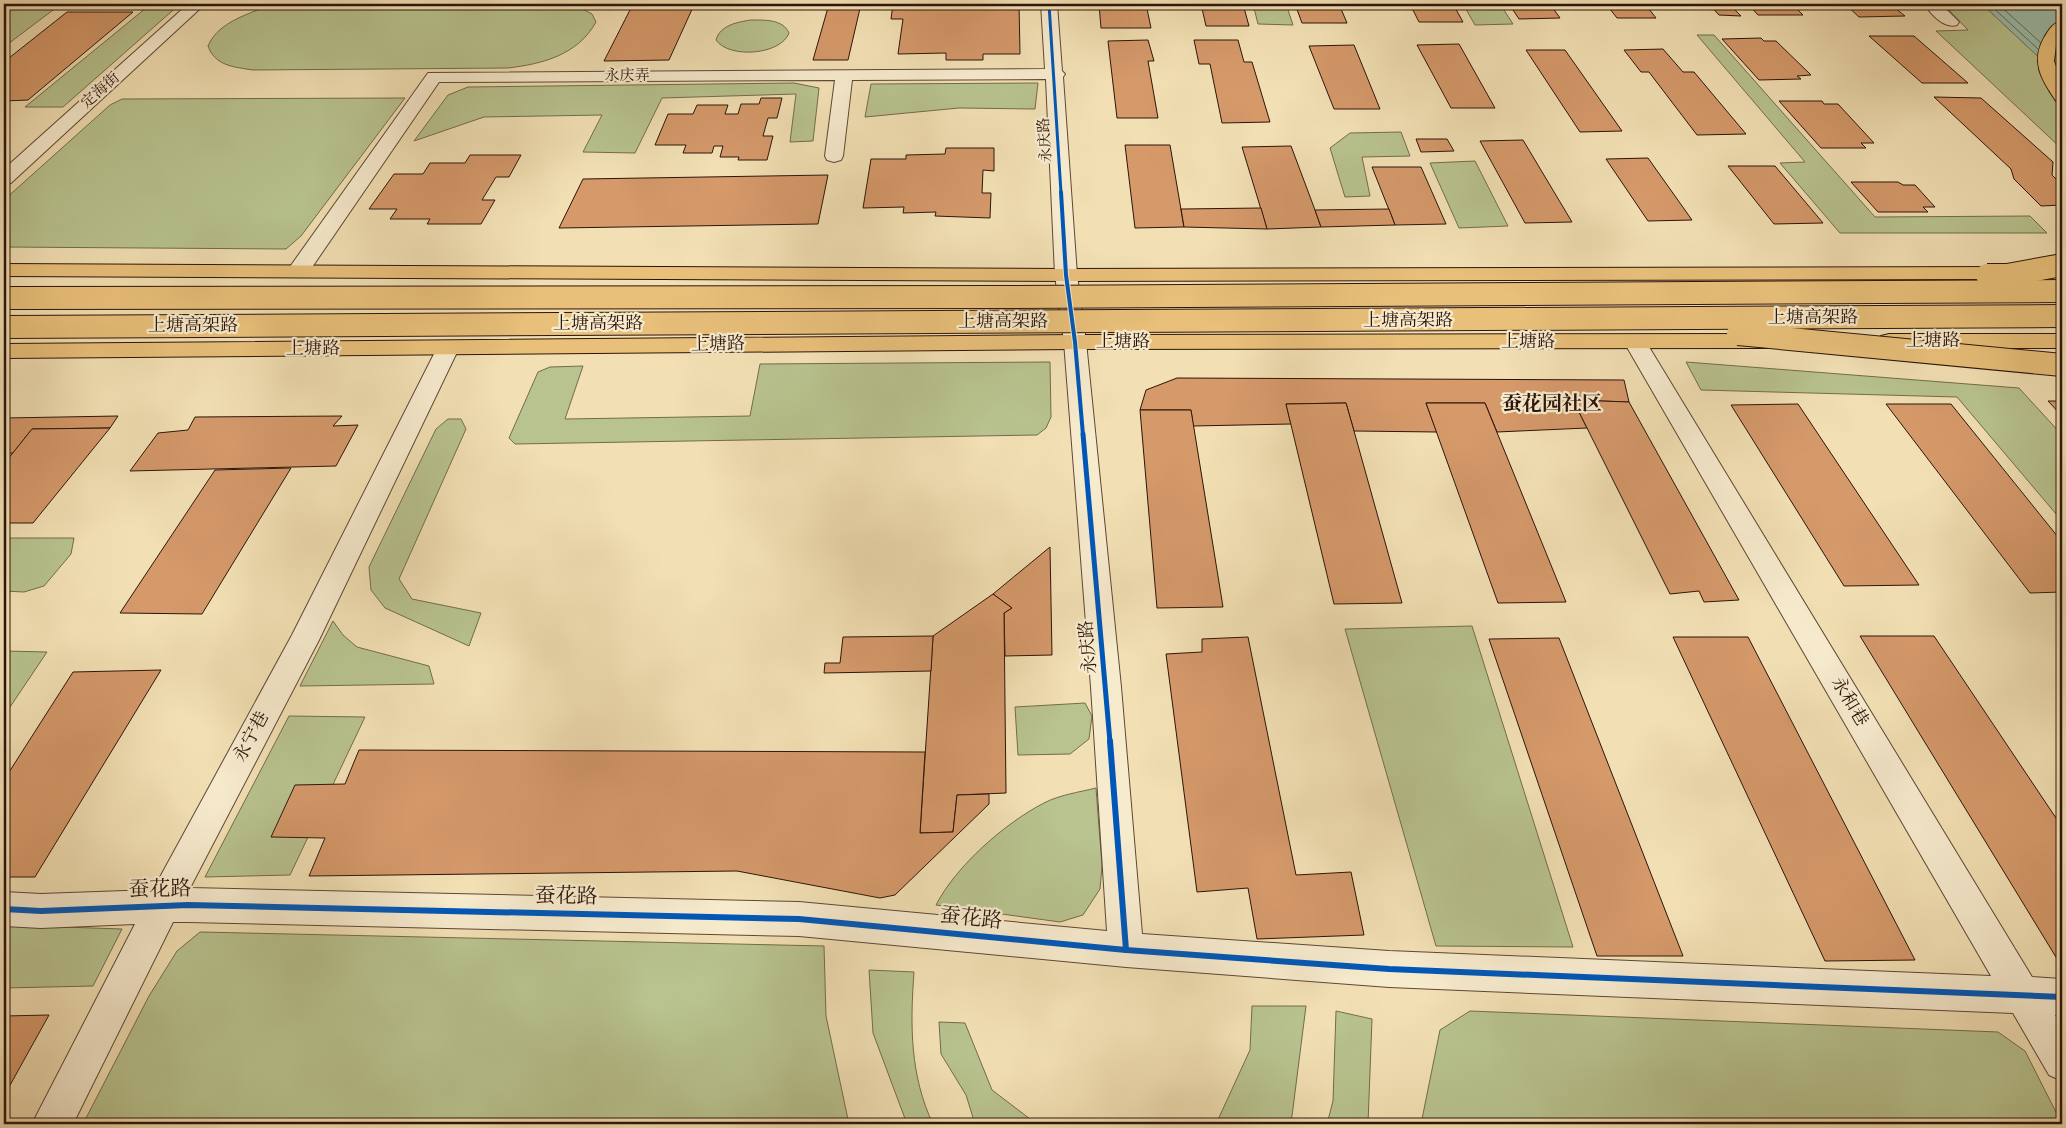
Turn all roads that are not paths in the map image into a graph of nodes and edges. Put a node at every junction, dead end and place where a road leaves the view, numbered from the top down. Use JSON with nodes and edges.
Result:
{"nodes":[{"id":1,"x":197,"y":4,"type":"edge"},
{"id":2,"x":1049,"y":4,"type":"edge"},
{"id":3,"x":1932,"y":4,"type":"edge"},
{"id":4,"x":1951,"y":22,"type":"dead end"},
{"id":5,"x":2062,"y":26,"type":"edge"},
{"id":6,"x":1055,"y":74,"type":"junction"},
{"id":7,"x":844,"y":75,"type":"junction"},
{"id":8,"x":2062,"y":97,"type":"edge"},
{"id":9,"x":834,"y":156,"type":"dead end"},
{"id":10,"x":4,"y":178,"type":"edge"},
{"id":11,"x":2062,"y":265,"type":"edge"},
{"id":12,"x":4,"y":270,"type":"edge"},
{"id":13,"x":298,"y":271,"type":"junction"},
{"id":14,"x":2062,"y":273,"type":"edge"},
{"id":15,"x":1066,"y":275,"type":"junction"},
{"id":16,"x":2062,"y":291,"type":"edge"},
{"id":17,"x":1454,"y":294,"type":"junction"},
{"id":18,"x":4,"y":298,"type":"edge"},
{"id":19,"x":2062,"y":316,"type":"edge"},
{"id":20,"x":1592,"y":320,"type":"junction"},
{"id":21,"x":4,"y":327,"type":"edge"},
{"id":22,"x":2062,"y":341,"type":"edge"},
{"id":23,"x":1075,"y":342,"type":"junction"},
{"id":24,"x":1635,"y":342,"type":"junction"},
{"id":25,"x":448,"y":348,"type":"junction"},
{"id":26,"x":4,"y":351,"type":"edge"},
{"id":27,"x":2062,"y":365,"type":"edge"},
{"id":28,"x":163,"y":906,"type":"junction"},
{"id":29,"x":4,"y":910,"type":"edge"},
{"id":30,"x":1126,"y":950,"type":"junction"},
{"id":31,"x":2023,"y":996,"type":"junction"},
{"id":32,"x":2062,"y":997,"type":"edge"},
{"id":33,"x":2062,"y":1062,"type":"edge"},
{"id":34,"x":52,"y":1124,"type":"edge"}],
"edges":[{"from":1,"to":10,"type":"street","name":"定海街"},
{"from":2,"to":6,"type":"street","name":"永庆路"},
{"from":3,"to":4,"type":"street"},
{"from":5,"to":8,"type":"main road"},
{"from":6,"to":7,"type":"street","name":"永庆弄"},
{"from":6,"to":15,"type":"street","name":"永庆路"},
{"from":7,"to":9,"type":"street"},
{"from":7,"to":13,"type":"street","name":"永庆弄"},
{"from":11,"to":17,"type":"main road","bridge":true},
{"from":12,"to":13,"type":"main road"},
{"from":13,"to":15,"type":"main road"},
{"from":14,"to":15,"type":"main road"},
{"from":15,"to":23,"type":"street","name":"永庆路"},
{"from":16,"to":17,"type":"main road","name":"上塘高架路","bridge":true},
{"from":17,"to":18,"type":"main road","name":"上塘高架路","bridge":true},
{"from":19,"to":20,"type":"main road","name":"上塘高架路","bridge":true},
{"from":20,"to":21,"type":"main road","name":"上塘高架路","bridge":true},
{"from":20,"to":27,"type":"main road","bridge":true},
{"from":22,"to":24,"type":"main road","name":"上塘路"},
{"from":23,"to":24,"type":"main road","name":"上塘路"},
{"from":23,"to":25,"type":"main road","name":"上塘路"},
{"from":23,"to":30,"type":"street","name":"永庆路"},
{"from":24,"to":31,"type":"street","name":"永和巷"},
{"from":25,"to":26,"type":"main road","name":"上塘路"},
{"from":25,"to":28,"type":"street","name":"永宁巷"},
{"from":28,"to":29,"type":"street","name":"蚕花路"},
{"from":28,"to":30,"type":"street","name":"蚕花路"},
{"from":28,"to":34,"type":"street","name":"永宁巷"},
{"from":30,"to":31,"type":"street","name":"蚕花路"},
{"from":31,"to":32,"type":"street","name":"蚕花路"},
{"from":31,"to":33,"type":"street","name":"永和巷"}]}
